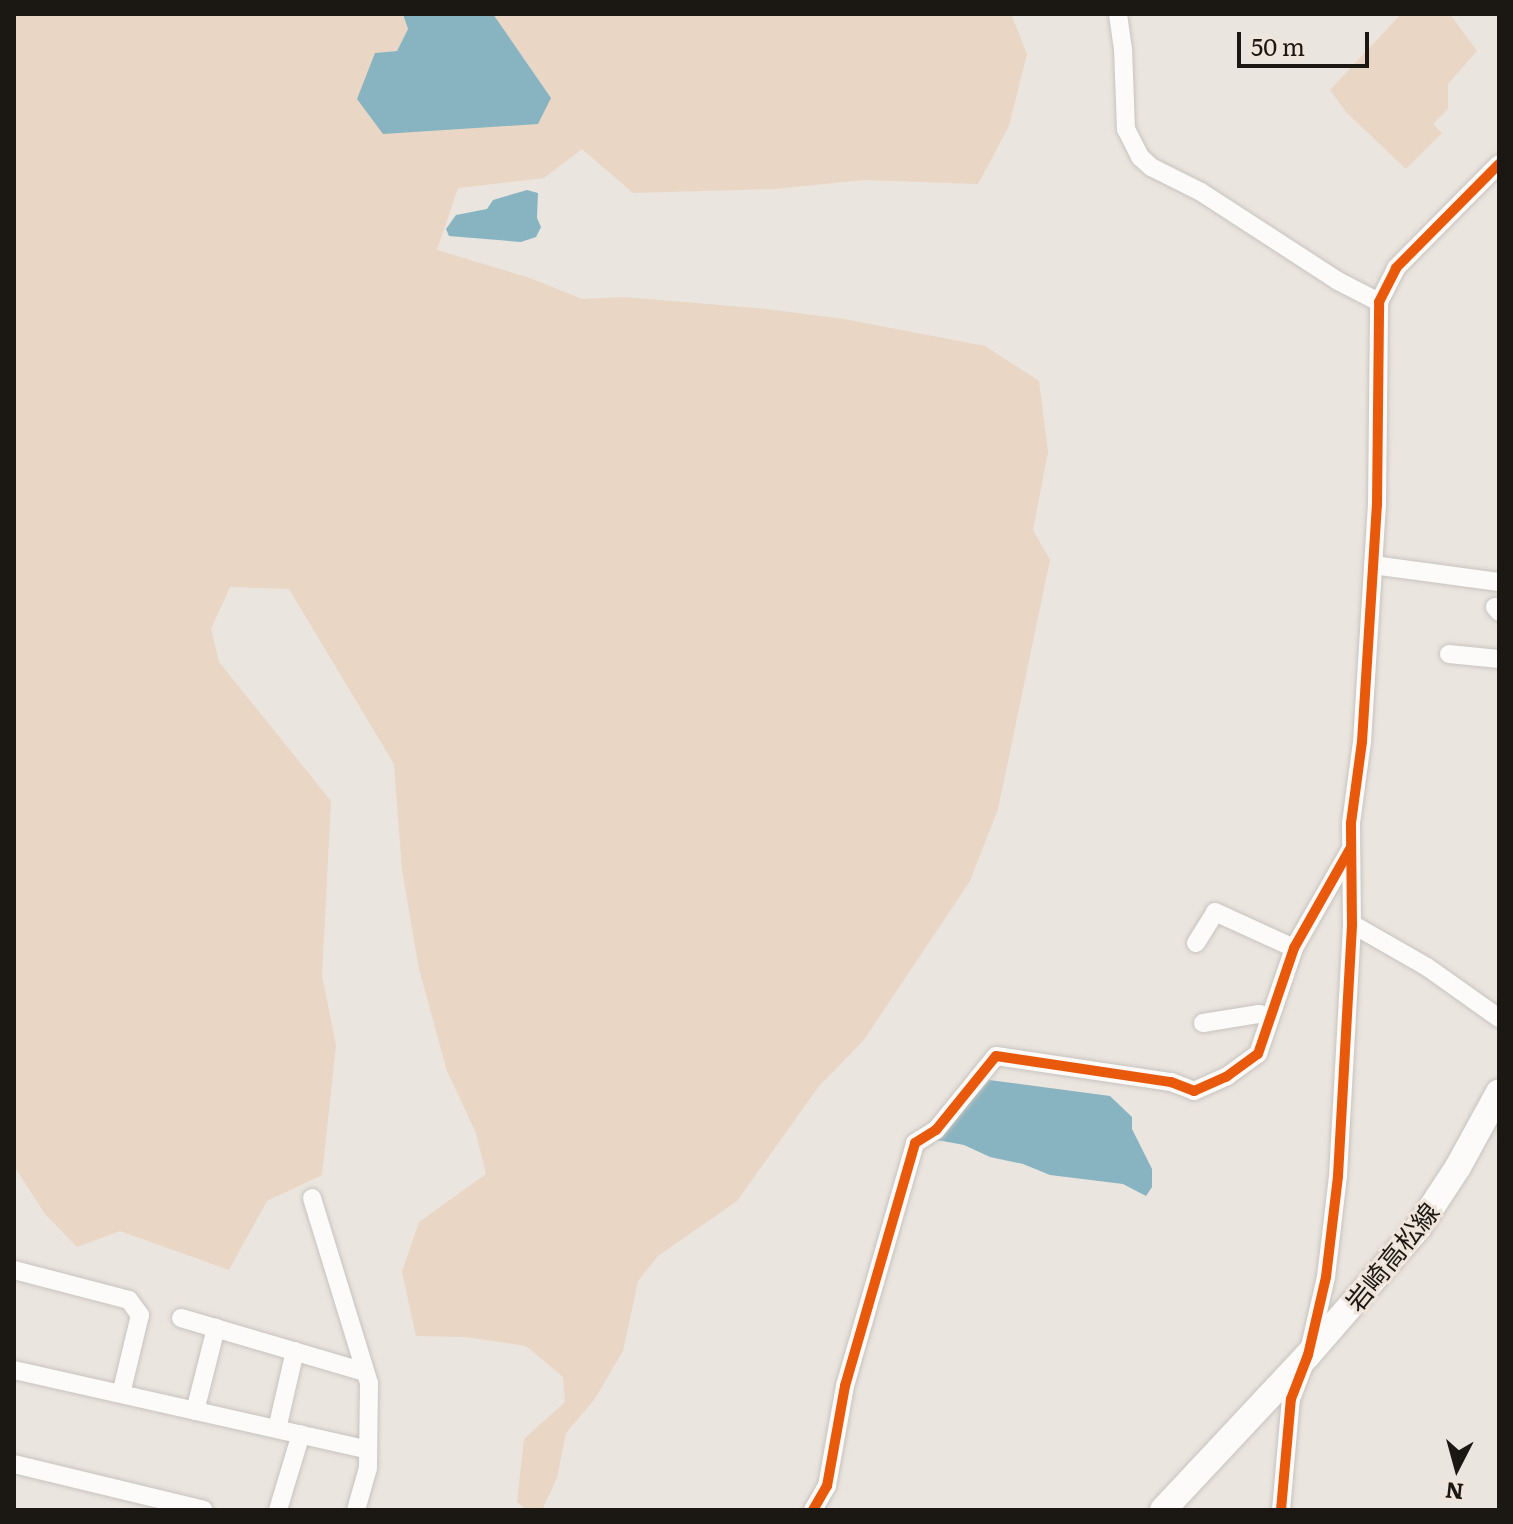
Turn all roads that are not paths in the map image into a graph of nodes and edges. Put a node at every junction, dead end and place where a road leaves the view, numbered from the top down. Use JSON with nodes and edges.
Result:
{"nodes":[{"id":1,"x":1118,"y":14,"type":"edge"},
{"id":2,"x":1499,"y":164,"type":"edge"},
{"id":3,"x":1379,"y":302,"type":"junction"},
{"id":4,"x":1373,"y":565,"type":"junction"},
{"id":5,"x":1499,"y":582,"type":"edge"},
{"id":6,"x":1449,"y":654,"type":"dead end"},
{"id":7,"x":1499,"y":659,"type":"edge"},
{"id":8,"x":1350,"y":849,"type":"junction"},
{"id":9,"x":1352,"y":924,"type":"junction"},
{"id":10,"x":1196,"y":943,"type":"dead end"},
{"id":11,"x":1294,"y":948,"type":"junction"},
{"id":12,"x":1270,"y":1017,"type":"junction"},
{"id":13,"x":1499,"y":1018,"type":"edge"},
{"id":14,"x":1203,"y":1023,"type":"dead end"},
{"id":15,"x":1499,"y":1092,"type":"edge"},
{"id":16,"x":312,"y":1198,"type":"dead end"},
{"id":17,"x":14,"y":1270,"type":"edge"},
{"id":18,"x":181,"y":1318,"type":"dead end"},
{"id":19,"x":216,"y":1328,"type":"junction"},
{"id":20,"x":295,"y":1351,"type":"junction"},
{"id":21,"x":1308,"y":1355,"type":"junction"},
{"id":22,"x":14,"y":1370,"type":"edge"},
{"id":23,"x":365,"y":1372,"type":"junction"},
{"id":24,"x":121,"y":1394,"type":"junction"},
{"id":25,"x":195,"y":1411,"type":"junction"},
{"id":26,"x":277,"y":1429,"type":"junction"},
{"id":27,"x":301,"y":1434,"type":"junction"},
{"id":28,"x":368,"y":1450,"type":"junction"},
{"id":29,"x":14,"y":1464,"type":"edge"},
{"id":30,"x":820,"y":1506,"type":"edge"},
{"id":31,"x":204,"y":1510,"type":"edge"},
{"id":32,"x":278,"y":1510,"type":"edge"},
{"id":33,"x":356,"y":1510,"type":"edge"},
{"id":34,"x":1163,"y":1510,"type":"edge"},
{"id":35,"x":1281,"y":1510,"type":"edge"}],
"edges":[{"from":1,"to":3,"type":"street"},
{"from":2,"to":3,"type":"street"},
{"from":3,"to":4,"type":"street"},
{"from":4,"to":5,"type":"street"},
{"from":4,"to":8,"type":"street"},
{"from":6,"to":7,"type":"street"},
{"from":8,"to":9,"type":"street"},
{"from":8,"to":11,"type":"street"},
{"from":9,"to":13,"type":"street"},
{"from":9,"to":21,"type":"street"},
{"from":10,"to":11,"type":"street"},
{"from":11,"to":12,"type":"street"},
{"from":12,"to":14,"type":"street"},
{"from":12,"to":30,"type":"street"},
{"from":15,"to":21,"type":"main road","name":"岩崎高松線"},
{"from":16,"to":23,"type":"street"},
{"from":17,"to":24,"type":"street"},
{"from":18,"to":19,"type":"street"},
{"from":19,"to":20,"type":"street"},
{"from":19,"to":25,"type":"street"},
{"from":20,"to":23,"type":"street"},
{"from":20,"to":26,"type":"street"},
{"from":21,"to":34,"type":"main road","name":"岩崎高松線"},
{"from":21,"to":35,"type":"street"},
{"from":22,"to":24,"type":"street"},
{"from":23,"to":28,"type":"street"},
{"from":24,"to":25,"type":"street"},
{"from":25,"to":26,"type":"street"},
{"from":26,"to":27,"type":"street"},
{"from":27,"to":28,"type":"street"},
{"from":27,"to":32,"type":"street"},
{"from":28,"to":33,"type":"street"},
{"from":29,"to":31,"type":"street"}]}
